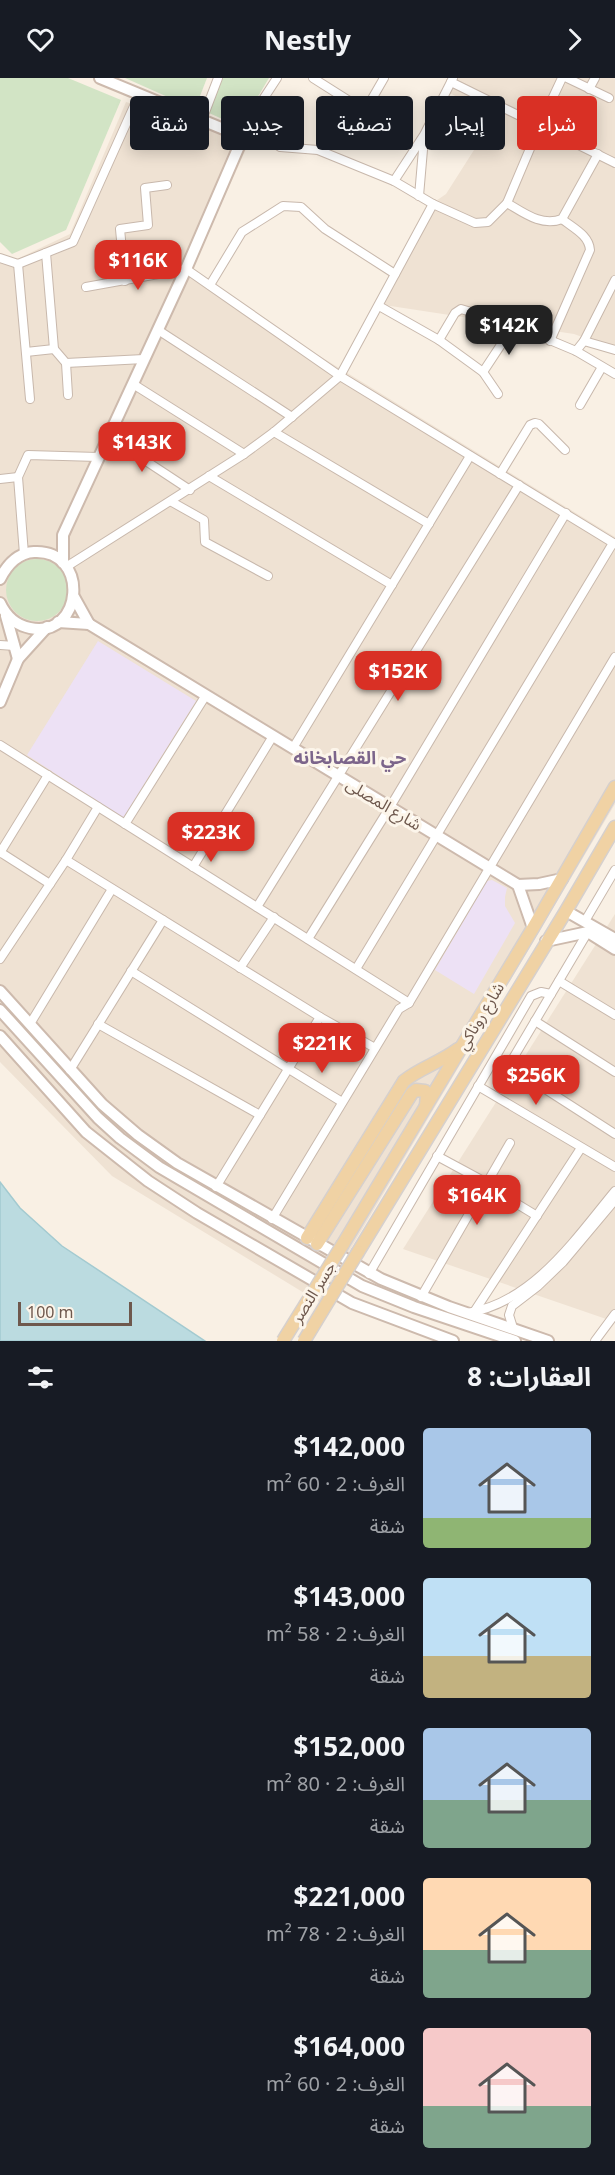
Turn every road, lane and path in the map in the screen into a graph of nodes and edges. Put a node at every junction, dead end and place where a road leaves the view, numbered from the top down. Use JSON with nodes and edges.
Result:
{"nodes":[{"id":1,"x":100,"y":78,"type":"edge"},
{"id":2,"x":218,"y":78,"type":"edge"},
{"id":3,"x":277,"y":78,"type":"edge"},
{"id":4,"x":314,"y":78,"type":"edge"},
{"id":5,"x":384,"y":78,"type":"edge"},
{"id":6,"x":562,"y":78,"type":"edge"},
{"id":7,"x":567,"y":78,"type":"edge"},
{"id":8,"x":595,"y":78,"type":"edge"},
{"id":9,"x":452,"y":80,"type":"edge"},
{"id":10,"x":590,"y":88,"type":"junction"},
{"id":11,"x":139,"y":95,"type":"joint"},
{"id":12,"x":265,"y":96,"type":"edge"},
{"id":13,"x":554,"y":96,"type":"edge"},
{"id":14,"x":609,"y":98,"type":"dead end"},
{"id":15,"x":209,"y":102,"type":"edge"},
{"id":16,"x":517,"y":113,"type":"edge"},
{"id":17,"x":424,"y":135,"type":"junction"},
{"id":18,"x":304,"y":149,"type":"edge"},
{"id":19,"x":238,"y":150,"type":"edge"},
{"id":20,"x":529,"y":150,"type":"edge"},
{"id":21,"x":590,"y":150,"type":"edge"},
{"id":22,"x":598,"y":154,"type":"junction"},
{"id":23,"x":615,"y":163,"type":"edge"},
{"id":24,"x":394,"y":181,"type":"junction"},
{"id":25,"x":167,"y":185,"type":"dead end"},
{"id":26,"x":419,"y":196,"type":"junction"},
{"id":27,"x":507,"y":203,"type":"junction"},
{"id":28,"x":433,"y":204,"type":"junction"},
{"id":29,"x":562,"y":219,"type":"junction"},
{"id":30,"x":46,"y":253,"type":"junction"},
{"id":31,"x":0,"y":258,"type":"edge"},
{"id":32,"x":18,"y":264,"type":"junction"},
{"id":33,"x":186,"y":269,"type":"junction"},
{"id":34,"x":395,"y":274,"type":"junction"},
{"id":35,"x":615,"y":279,"type":"edge"},
{"id":36,"x":125,"y":281,"type":"junction"},
{"id":37,"x":210,"y":285,"type":"junction"},
{"id":38,"x":86,"y":287,"type":"dead end"},
{"id":39,"x":379,"y":306,"type":"junction"},
{"id":40,"x":514,"y":325,"type":"junction"},
{"id":41,"x":158,"y":330,"type":"junction"},
{"id":42,"x":439,"y":340,"type":"junction"},
{"id":43,"x":584,"y":340,"type":"junction"},
{"id":44,"x":550,"y":341,"type":"junction"},
{"id":45,"x":54,"y":349,"type":"junction"},
{"id":46,"x":615,"y":350,"type":"edge"},
{"id":47,"x":576,"y":351,"type":"junction"},
{"id":48,"x":26,"y":352,"type":"junction"},
{"id":49,"x":144,"y":359,"type":"junction"},
{"id":50,"x":66,"y":363,"type":"junction"},
{"id":51,"x":603,"y":367,"type":"junction"},
{"id":52,"x":483,"y":372,"type":"junction"},
{"id":53,"x":615,"y":374,"type":"edge"},
{"id":54,"x":340,"y":376,"type":"junction"},
{"id":55,"x":133,"y":384,"type":"junction"},
{"id":56,"x":498,"y":394,"type":"dead end"},
{"id":57,"x":68,"y":395,"type":"dead end"},
{"id":58,"x":30,"y":399,"type":"dead end"},
{"id":59,"x":580,"y":405,"type":"dead end"},
{"id":60,"x":292,"y":417,"type":"junction"},
{"id":61,"x":274,"y":432,"type":"junction"},
{"id":62,"x":108,"y":436,"type":"junction"},
{"id":63,"x":565,"y":450,"type":"dead end"},
{"id":64,"x":244,"y":454,"type":"junction"},
{"id":65,"x":470,"y":456,"type":"junction"},
{"id":66,"x":99,"y":457,"type":"junction"},
{"id":67,"x":501,"y":474,"type":"junction"},
{"id":68,"x":209,"y":476,"type":"junction"},
{"id":69,"x":18,"y":477,"type":"junction"},
{"id":70,"x":0,"y":479,"type":"edge"},
{"id":71,"x":519,"y":485,"type":"junction"},
{"id":72,"x":190,"y":490,"type":"junction"},
{"id":73,"x":172,"y":502,"type":"junction"},
{"id":74,"x":566,"y":513,"type":"junction"},
{"id":75,"x":429,"y":524,"type":"junction"},
{"id":76,"x":63,"y":535,"type":"junction"},
{"id":77,"x":614,"y":543,"type":"edge"},
{"id":78,"x":43,"y":553,"type":"junction"},
{"id":79,"x":19,"y":557,"type":"junction"},
{"id":80,"x":0,"y":561,"type":"edge"},
{"id":81,"x":65,"y":565,"type":"junction"},
{"id":82,"x":268,"y":576,"type":"dead end"},
{"id":83,"x":0,"y":579,"type":"edge"},
{"id":84,"x":392,"y":585,"type":"junction"},
{"id":85,"x":74,"y":597,"type":"junction"},
{"id":86,"x":2,"y":608,"type":"edge"},
{"id":87,"x":58,"y":622,"type":"junction"},
{"id":88,"x":89,"y":624,"type":"junction"},
{"id":89,"x":46,"y":627,"type":"junction"},
{"id":90,"x":0,"y":645,"type":"edge"},
{"id":91,"x":15,"y":646,"type":"junction"},
{"id":92,"x":615,"y":657,"type":"edge"},
{"id":93,"x":18,"y":659,"type":"junction"},
{"id":94,"x":206,"y":695,"type":"junction"},
{"id":95,"x":0,"y":702,"type":"edge"},
{"id":96,"x":273,"y":736,"type":"junction"},
{"id":97,"x":0,"y":745,"type":"edge"},
{"id":98,"x":293,"y":748,"type":"junction"},
{"id":99,"x":48,"y":775,"type":"junction"},
{"id":100,"x":337,"y":775,"type":"junction"},
{"id":101,"x":615,"y":788,"type":"edge"},
{"id":102,"x":98,"y":807,"type":"junction"},
{"id":103,"x":390,"y":807,"type":"junction"},
{"id":104,"x":125,"y":824,"type":"junction"},
{"id":105,"x":615,"y":827,"type":"edge"},
{"id":106,"x":436,"y":836,"type":"junction"},
{"id":107,"x":0,"y":852,"type":"edge"},
{"id":108,"x":66,"y":860,"type":"junction"},
{"id":109,"x":193,"y":867,"type":"junction"},
{"id":110,"x":488,"y":867,"type":"junction"},
{"id":111,"x":615,"y":870,"type":"edge"},
{"id":112,"x":562,"y":879,"type":"junction"},
{"id":113,"x":50,"y":884,"type":"junction"},
{"id":114,"x":518,"y":885,"type":"junction"},
{"id":115,"x":112,"y":888,"type":"junction"},
{"id":116,"x":257,"y":907,"type":"junction"},
{"id":117,"x":566,"y":911,"type":"junction"},
{"id":118,"x":274,"y":917,"type":"junction"},
{"id":119,"x":163,"y":920,"type":"junction"},
{"id":120,"x":588,"y":926,"type":"junction"},
{"id":121,"x":533,"y":928,"type":"junction"},
{"id":122,"x":308,"y":939,"type":"junction"},
{"id":123,"x":615,"y":939,"type":"edge"},
{"id":124,"x":546,"y":941,"type":"junction"},
{"id":125,"x":615,"y":949,"type":"edge"},
{"id":126,"x":0,"y":959,"type":"edge"},
{"id":127,"x":240,"y":968,"type":"junction"},
{"id":128,"x":356,"y":969,"type":"junction"},
{"id":129,"x":131,"y":971,"type":"junction"},
{"id":130,"x":559,"y":981,"type":"junction"},
{"id":131,"x":0,"y":991,"type":"edge"},
{"id":132,"x":551,"y":994,"type":"junction"},
{"id":133,"x":409,"y":1003,"type":"junction"},
{"id":134,"x":0,"y":1010,"type":"edge"},
{"id":135,"x":615,"y":1015,"type":"edge"},
{"id":136,"x":320,"y":1017,"type":"junction"},
{"id":137,"x":535,"y":1021,"type":"junction"},
{"id":138,"x":30,"y":1024,"type":"junction"},
{"id":139,"x":98,"y":1024,"type":"junction"},
{"id":140,"x":0,"y":1036,"type":"edge"},
{"id":141,"x":461,"y":1047,"type":"junction"},
{"id":142,"x":375,"y":1048,"type":"junction"},
{"id":143,"x":288,"y":1069,"type":"junction"},
{"id":144,"x":70,"y":1070,"type":"junction"},
{"id":145,"x":615,"y":1072,"type":"edge"},
{"id":146,"x":478,"y":1086,"type":"junction"},
{"id":147,"x":342,"y":1102,"type":"junction"},
{"id":148,"x":426,"y":1106,"type":"junction"},
{"id":149,"x":260,"y":1115,"type":"junction"},
{"id":150,"x":98,"y":1118,"type":"junction"},
{"id":151,"x":87,"y":1132,"type":"junction"},
{"id":152,"x":615,"y":1134,"type":"edge"},
{"id":153,"x":510,"y":1143,"type":"dead end"},
{"id":154,"x":580,"y":1148,"type":"junction"},
{"id":155,"x":437,"y":1156,"type":"junction"},
{"id":156,"x":615,"y":1167,"type":"edge"},
{"id":157,"x":487,"y":1184,"type":"junction"},
{"id":158,"x":216,"y":1187,"type":"junction"},
{"id":159,"x":615,"y":1191,"type":"edge"},
{"id":160,"x":615,"y":1200,"type":"edge"},
{"id":161,"x":224,"y":1206,"type":"junction"},
{"id":162,"x":256,"y":1209,"type":"junction"},
{"id":163,"x":537,"y":1216,"type":"junction"},
{"id":164,"x":272,"y":1219,"type":"junction"},
{"id":165,"x":312,"y":1241,"type":"junction"},
{"id":166,"x":343,"y":1244,"type":"joint"},
{"id":167,"x":358,"y":1252,"type":"joint"},
{"id":168,"x":369,"y":1274,"type":"junction"},
{"id":169,"x":421,"y":1297,"type":"junction"},
{"id":170,"x":518,"y":1297,"type":"junction"},
{"id":171,"x":448,"y":1307,"type":"junction"},
{"id":172,"x":470,"y":1312,"type":"junction"},
{"id":173,"x":615,"y":1314,"type":"edge"},
{"id":174,"x":445,"y":1318,"type":"junction"},
{"id":175,"x":513,"y":1328,"type":"junction"},
{"id":176,"x":283,"y":1341,"type":"edge"},
{"id":177,"x":304,"y":1341,"type":"edge"},
{"id":178,"x":453,"y":1341,"type":"edge"},
{"id":179,"x":515,"y":1341,"type":"edge"},
{"id":180,"x":548,"y":1341,"type":"edge"},
{"id":181,"x":595,"y":1341,"type":"edge"}],
"edges":[{"from":1,"to":11,"type":"street"},
{"from":2,"to":15,"type":"street"},
{"from":3,"to":12,"type":"street"},
{"from":4,"to":5,"type":"street"},
{"from":6,"to":13,"type":"street"},
{"from":7,"to":10,"type":"street"},
{"from":8,"to":10,"type":"street"},
{"from":9,"to":16,"type":"street"},
{"from":9,"to":17,"type":"street"},
{"from":10,"to":14,"type":"street"},
{"from":11,"to":30,"type":"street"},
{"from":17,"to":24,"type":"street"},
{"from":17,"to":26,"type":"street"},
{"from":18,"to":24,"type":"street"},
{"from":19,"to":33,"type":"street"},
{"from":20,"to":27,"type":"street"},
{"from":21,"to":22,"type":"street"},
{"from":22,"to":23,"type":"street"},
{"from":22,"to":29,"type":"street"},
{"from":24,"to":26,"type":"street"},
{"from":25,"to":36,"type":"street"},
{"from":26,"to":28,"type":"street"},
{"from":27,"to":28,"type":"street"},
{"from":27,"to":29,"type":"street"},
{"from":28,"to":34,"type":"street"},
{"from":29,"to":44,"type":"street"},
{"from":30,"to":32,"type":"street"},
{"from":30,"to":45,"type":"street"},
{"from":31,"to":32,"type":"street"},
{"from":32,"to":48,"type":"street"},
{"from":33,"to":36,"type":"street"},
{"from":33,"to":37,"type":"street"},
{"from":33,"to":41,"type":"street"},
{"from":34,"to":37,"type":"street"},
{"from":34,"to":39,"type":"street"},
{"from":35,"to":43,"type":"street"},
{"from":36,"to":38,"type":"street"},
{"from":37,"to":54,"type":"street"},
{"from":39,"to":42,"type":"street"},
{"from":39,"to":54,"type":"street"},
{"from":40,"to":42,"type":"street"},
{"from":40,"to":44,"type":"street"},
{"from":40,"to":52,"type":"street"},
{"from":41,"to":49,"type":"street"},
{"from":41,"to":60,"type":"street"},
{"from":42,"to":52,"type":"street"},
{"from":43,"to":46,"type":"street"},
{"from":43,"to":47,"type":"street"},
{"from":44,"to":47,"type":"street"},
{"from":45,"to":48,"type":"street"},
{"from":45,"to":50,"type":"street"},
{"from":47,"to":51,"type":"street"},
{"from":48,"to":58,"type":"street"},
{"from":49,"to":50,"type":"street"},
{"from":49,"to":55,"type":"street"},
{"from":50,"to":57,"type":"street"},
{"from":51,"to":53,"type":"street"},
{"from":51,"to":59,"type":"street"},
{"from":52,"to":56,"type":"street"},
{"from":54,"to":60,"type":"street"},
{"from":54,"to":65,"type":"street"},
{"from":55,"to":62,"type":"street"},
{"from":55,"to":64,"type":"street"},
{"from":60,"to":61,"type":"street"},
{"from":61,"to":64,"type":"street"},
{"from":61,"to":75,"type":"street"},
{"from":62,"to":66,"type":"street"},
{"from":62,"to":72,"type":"street"},
{"from":63,"to":67,"type":"street"},
{"from":64,"to":68,"type":"street"},
{"from":65,"to":67,"type":"street"},
{"from":65,"to":75,"type":"street"},
{"from":66,"to":69,"type":"street"},
{"from":66,"to":76,"type":"street"},
{"from":67,"to":71,"type":"street"},
{"from":68,"to":72,"type":"street"},
{"from":68,"to":84,"type":"street"},
{"from":69,"to":70,"type":"street"},
{"from":69,"to":79,"type":"street"},
{"from":71,"to":74,"type":"street"},
{"from":71,"to":100,"type":"street"},
{"from":72,"to":73,"type":"street"},
{"from":73,"to":81,"type":"street"},
{"from":73,"to":82,"type":"street"},
{"from":74,"to":77,"type":"street"},
{"from":74,"to":103,"type":"street"},
{"from":75,"to":84,"type":"street"},
{"from":76,"to":78,"type":"street"},
{"from":76,"to":81,"type":"street","name":"شارع المصلى"},
{"from":77,"to":106,"type":"street"},
{"from":78,"to":79,"type":"street"},
{"from":78,"to":81,"type":"street"},
{"from":79,"to":80,"type":"street"},
{"from":79,"to":83,"type":"street"},
{"from":81,"to":85,"type":"street","name":"شارع المصلى"},
{"from":84,"to":98,"type":"street"},
{"from":85,"to":87,"type":"street"},
{"from":85,"to":88,"type":"street","name":"شارع المصلى"},
{"from":86,"to":89,"type":"street"},
{"from":86,"to":91,"type":"street"},
{"from":87,"to":88,"type":"street","name":"شارع المصلى"},
{"from":87,"to":89,"type":"street"},
{"from":88,"to":94,"type":"street","name":"شارع المصلى"},
{"from":89,"to":93,"type":"street"},
{"from":90,"to":91,"type":"street"},
{"from":91,"to":93,"type":"street"},
{"from":92,"to":110,"type":"street"},
{"from":93,"to":95,"type":"street"},
{"from":94,"to":96,"type":"street","name":"شارع المصلى"},
{"from":94,"to":104,"type":"street"},
{"from":96,"to":98,"type":"street","name":"شارع المصلى"},
{"from":96,"to":109,"type":"street"},
{"from":97,"to":99,"type":"street"},
{"from":98,"to":100,"type":"street","name":"شارع المصلى"},
{"from":99,"to":102,"type":"street"},
{"from":99,"to":107,"type":"street"},
{"from":100,"to":103,"type":"street","name":"شارع المصلى"},
{"from":100,"to":116,"type":"street"},
{"from":101,"to":112,"type":"main road","name":"شارع روناكي"},
{"from":102,"to":104,"type":"street"},
{"from":102,"to":108,"type":"street"},
{"from":103,"to":106,"type":"street","name":"شارع المصلى"},
{"from":103,"to":122,"type":"street"},
{"from":104,"to":109,"type":"street"},
{"from":105,"to":117,"type":"main road","name":"شارع روناكي"},
{"from":106,"to":110,"type":"street","name":"شارع المصلى"},
{"from":106,"to":128,"type":"street"},
{"from":107,"to":113,"type":"street"},
{"from":108,"to":113,"type":"street"},
{"from":108,"to":115,"type":"street"},
{"from":109,"to":116,"type":"street"},
{"from":110,"to":114,"type":"street","name":"شارع المصلى"},
{"from":110,"to":133,"type":"street"},
{"from":111,"to":120,"type":"street"},
{"from":112,"to":114,"type":"street"},
{"from":112,"to":121,"type":"main road","name":"شارع روناكي"},
{"from":113,"to":126,"type":"street"},
{"from":114,"to":121,"type":"street"},
{"from":115,"to":119,"type":"street"},
{"from":115,"to":138,"type":"street"},
{"from":116,"to":118,"type":"street"},
{"from":117,"to":120,"type":"street"},
{"from":117,"to":124,"type":"main road","name":"شارع روناكي"},
{"from":118,"to":122,"type":"street"},
{"from":118,"to":127,"type":"street"},
{"from":119,"to":127,"type":"street"},
{"from":119,"to":129,"type":"street"},
{"from":120,"to":123,"type":"street"},
{"from":120,"to":124,"type":"street"},
{"from":120,"to":125,"type":"street"},
{"from":120,"to":130,"type":"street"},
{"from":121,"to":141,"type":"main road","name":"شارع روناكي"},
{"from":122,"to":128,"type":"street"},
{"from":124,"to":167,"type":"main road","name":"شارع روناكي"},
{"from":127,"to":136,"type":"street"},
{"from":128,"to":133,"type":"street"},
{"from":129,"to":139,"type":"street"},
{"from":129,"to":143,"type":"street"},
{"from":130,"to":132,"type":"street"},
{"from":130,"to":135,"type":"street"},
{"from":131,"to":138,"type":"street"},
{"from":132,"to":137,"type":"street"},
{"from":132,"to":146,"type":"street"},
{"from":133,"to":142,"type":"street"},
{"from":134,"to":150,"type":"street"},
{"from":136,"to":142,"type":"street"},
{"from":136,"to":143,"type":"street"},
{"from":137,"to":145,"type":"street"},
{"from":137,"to":152,"type":"street"},
{"from":138,"to":144,"type":"street"},
{"from":139,"to":144,"type":"street"},
{"from":139,"to":149,"type":"street"},
{"from":140,"to":151,"type":"street"},
{"from":141,"to":148,"type":"main road","name":"شارع روناكي"},
{"from":141,"to":165,"type":"main road"},
{"from":142,"to":147,"type":"street"},
{"from":143,"to":147,"type":"street"},
{"from":143,"to":149,"type":"street"},
{"from":144,"to":158,"type":"street"},
{"from":146,"to":154,"type":"street"},
{"from":146,"to":155,"type":"street"},
{"from":147,"to":164,"type":"street"},
{"from":148,"to":165,"type":"main road"},
{"from":148,"to":166,"type":"main road","name":"شارع روناكي"},
{"from":149,"to":158,"type":"street"},
{"from":150,"to":151,"type":"street"},
{"from":150,"to":161,"type":"street"},
{"from":151,"to":178,"type":"street"},
{"from":153,"to":157,"type":"street"},
{"from":154,"to":156,"type":"street"},
{"from":154,"to":163,"type":"street"},
{"from":155,"to":157,"type":"street"},
{"from":155,"to":168,"type":"street"},
{"from":157,"to":163,"type":"street"},
{"from":157,"to":169,"type":"street"},
{"from":158,"to":162,"type":"street"},
{"from":159,"to":170,"type":"street"},
{"from":160,"to":170,"type":"street"},
{"from":161,"to":162,"type":"street"},
{"from":161,"to":174,"type":"street"},
{"from":162,"to":164,"type":"street"},
{"from":163,"to":172,"type":"street"},
{"from":164,"to":165,"type":"street"},
{"from":165,"to":168,"type":"street"},
{"from":166,"to":176,"type":"main road","name":"جسر النصر","bridge":true},
{"from":167,"to":177,"type":"main road","name":"جسر النصر","bridge":true},
{"from":168,"to":169,"type":"street"},
{"from":169,"to":171,"type":"street"},
{"from":170,"to":172,"type":"street"},
{"from":170,"to":175,"type":"street"},
{"from":171,"to":172,"type":"street"},
{"from":171,"to":174,"type":"street"},
{"from":172,"to":175,"type":"street"},
{"from":173,"to":181,"type":"street"},
{"from":174,"to":179,"type":"street"},
{"from":175,"to":180,"type":"street"}]}
